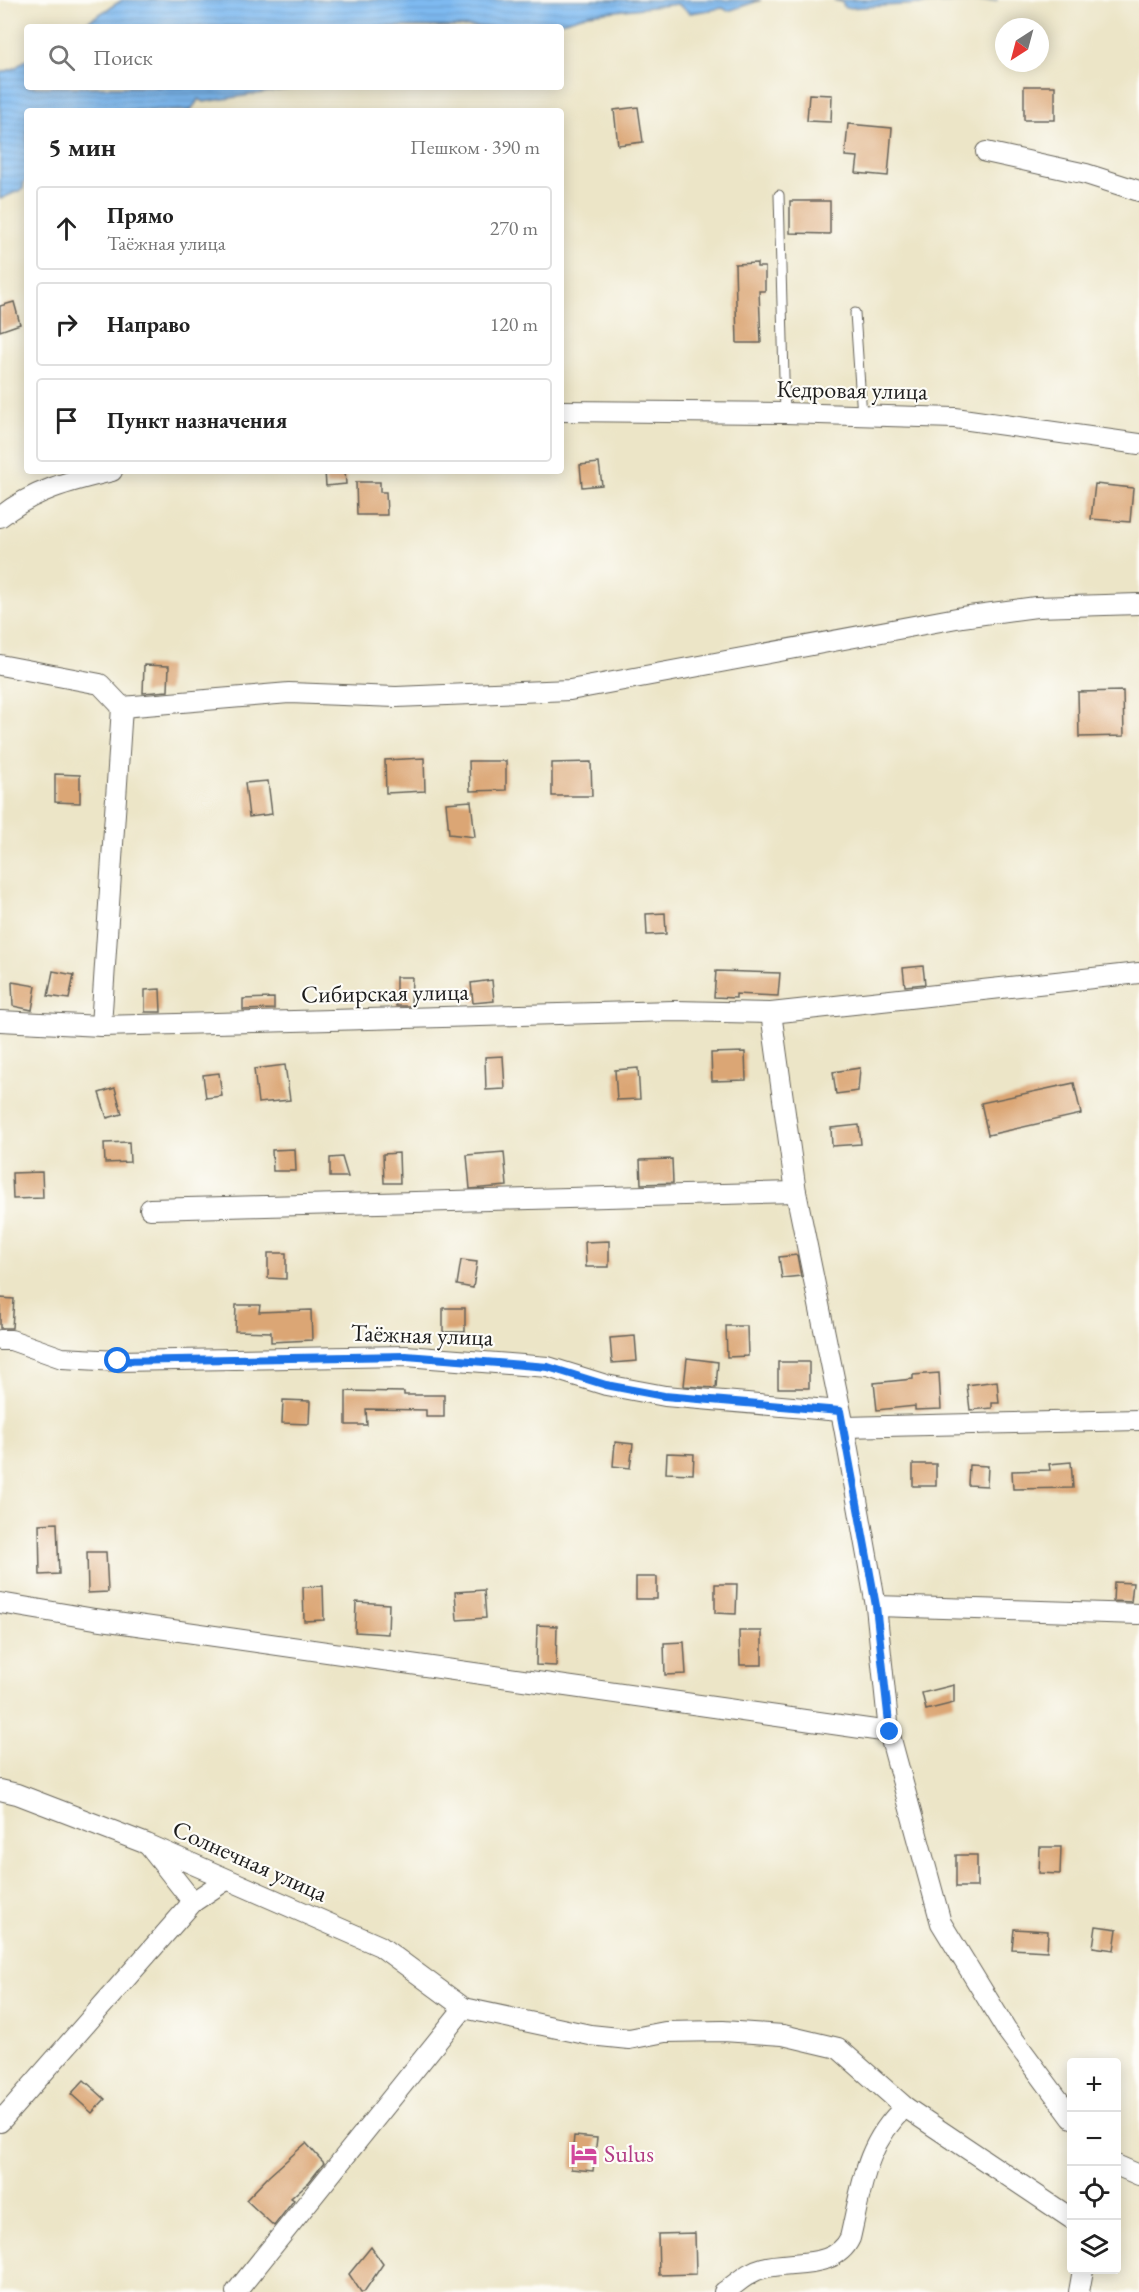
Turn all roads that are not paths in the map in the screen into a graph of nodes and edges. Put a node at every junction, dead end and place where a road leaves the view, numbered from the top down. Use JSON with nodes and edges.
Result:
{"nodes":[{"id":1,"x":986,"y":152,"type":"dead end"},
{"id":2,"x":1139,"y":191,"type":"edge"},
{"id":3,"x":779,"y":195,"type":"dead end"},
{"id":4,"x":855,"y":313,"type":"dead end"},
{"id":5,"x":564,"y":411,"type":"edge"},
{"id":6,"x":785,"y":413,"type":"junction"},
{"id":7,"x":862,"y":416,"type":"junction"},
{"id":8,"x":1139,"y":444,"type":"edge"},
{"id":9,"x":99,"y":474,"type":"edge"},
{"id":10,"x":0,"y":517,"type":"edge"},
{"id":11,"x":1139,"y":604,"type":"edge"},
{"id":12,"x":0,"y":665,"type":"edge"},
{"id":13,"x":122,"y":707,"type":"junction"},
{"id":14,"x":1139,"y":973,"type":"edge"},
{"id":15,"x":771,"y":1013,"type":"junction"},
{"id":16,"x":0,"y":1021,"type":"edge"},
{"id":17,"x":101,"y":1026,"type":"junction"},
{"id":18,"x":796,"y":1192,"type":"junction"},
{"id":19,"x":150,"y":1209,"type":"dead end"},
{"id":20,"x":0,"y":1340,"type":"edge"},
{"id":21,"x":842,"y":1419,"type":"junction"},
{"id":22,"x":1139,"y":1420,"type":"edge"},
{"id":23,"x":0,"y":1603,"type":"edge"},
{"id":24,"x":876,"y":1606,"type":"junction"},
{"id":25,"x":1139,"y":1614,"type":"edge"},
{"id":26,"x":890,"y":1732,"type":"junction"},
{"id":27,"x":0,"y":1790,"type":"edge"},
{"id":28,"x":147,"y":1844,"type":"junction"},
{"id":29,"x":226,"y":1880,"type":"junction"},
{"id":30,"x":193,"y":1902,"type":"junction"},
{"id":31,"x":464,"y":2008,"type":"junction"},
{"id":32,"x":905,"y":2107,"type":"junction"},
{"id":33,"x":1067,"y":2113,"type":"edge"},
{"id":34,"x":0,"y":2122,"type":"edge"},
{"id":35,"x":1118,"y":2166,"type":"edge"},
{"id":36,"x":1139,"y":2175,"type":"edge"},
{"id":37,"x":1067,"y":2216,"type":"edge"},
{"id":38,"x":1082,"y":2274,"type":"edge"},
{"id":39,"x":236,"y":2292,"type":"edge"},
{"id":40,"x":724,"y":2292,"type":"edge"},
{"id":41,"x":1079,"y":2292,"type":"edge"}],
"edges":[{"from":1,"to":2,"type":"street"},
{"from":3,"to":6,"type":"lane"},
{"from":4,"to":7,"type":"lane"},
{"from":5,"to":6,"type":"street","name":"Кедровая улица"},
{"from":6,"to":7,"type":"street","name":"Кедровая улица"},
{"from":7,"to":8,"type":"street","name":"Кедровая улица"},
{"from":9,"to":10,"type":"street"},
{"from":11,"to":13,"type":"street"},
{"from":12,"to":13,"type":"street"},
{"from":13,"to":17,"type":"street"},
{"from":14,"to":15,"type":"street","name":"Сибирская улица"},
{"from":15,"to":17,"type":"street","name":"Сибирская улица"},
{"from":15,"to":18,"type":"street"},
{"from":16,"to":17,"type":"street","name":"Сибирская улица"},
{"from":18,"to":19,"type":"street"},
{"from":18,"to":21,"type":"street"},
{"from":20,"to":21,"type":"street","name":"Таёжная улица"},
{"from":21,"to":22,"type":"street","name":"Таёжная улица"},
{"from":21,"to":24,"type":"street"},
{"from":23,"to":26,"type":"street"},
{"from":24,"to":25,"type":"street"},
{"from":24,"to":26,"type":"street"},
{"from":26,"to":33,"type":"street"},
{"from":27,"to":28,"type":"street","name":"Солнечная улица"},
{"from":28,"to":29,"type":"street","name":"Солнечная улица"},
{"from":28,"to":30,"type":"street"},
{"from":29,"to":30,"type":"street"},
{"from":29,"to":31,"type":"street","name":"Солнечная улица"},
{"from":30,"to":34,"type":"street"},
{"from":31,"to":32,"type":"street"},
{"from":31,"to":39,"type":"street"},
{"from":32,"to":37,"type":"street"},
{"from":32,"to":40,"type":"street"},
{"from":35,"to":36,"type":"street"},
{"from":38,"to":41,"type":"street"}]}
